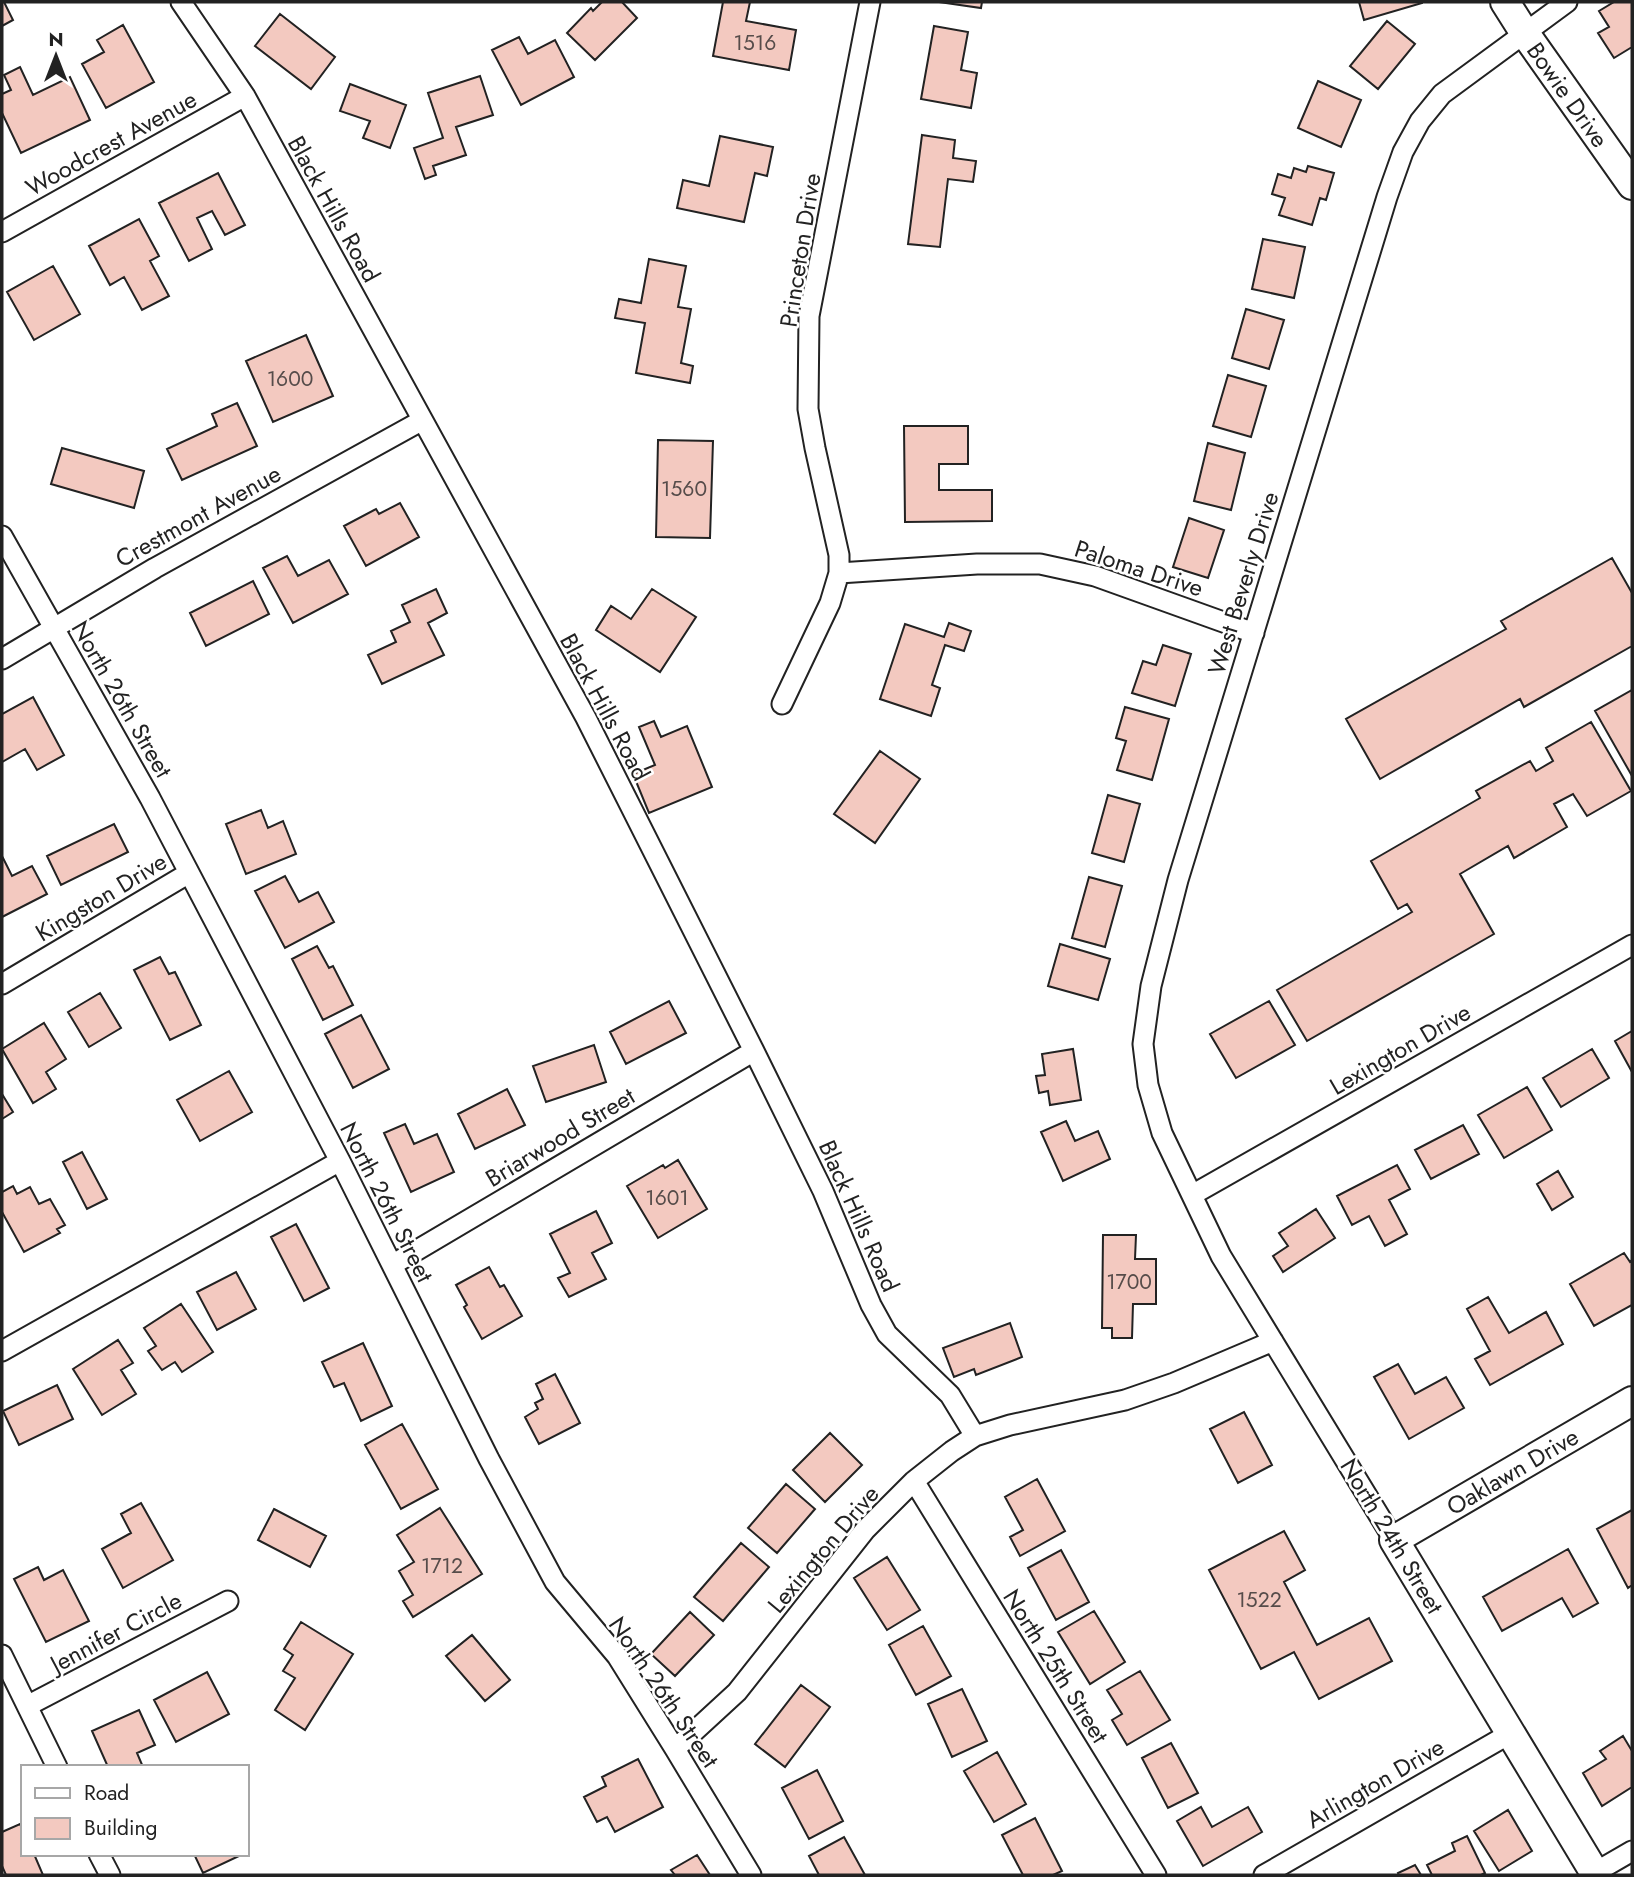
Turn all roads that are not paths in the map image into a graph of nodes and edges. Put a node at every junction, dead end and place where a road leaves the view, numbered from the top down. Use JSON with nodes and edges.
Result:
{"nodes":[{"id":1,"x":181,"y":2,"type":"edge"},
{"id":2,"x":870,"y":2,"type":"edge"},
{"id":3,"x":1505,"y":2,"type":"edge"},
{"id":4,"x":1567,"y":2,"type":"edge"},
{"id":5,"x":1524,"y":32,"type":"junction"},
{"id":6,"x":245,"y":96,"type":"junction"},
{"id":7,"x":1632,"y":185,"type":"edge"},
{"id":8,"x":2,"y":232,"type":"edge"},
{"id":9,"x":421,"y":421,"type":"junction"},
{"id":10,"x":2,"y":536,"type":"edge"},
{"id":11,"x":839,"y":573,"type":"junction"},
{"id":12,"x":54,"y":628,"type":"junction"},
{"id":13,"x":1254,"y":633,"type":"junction"},
{"id":14,"x":2,"y":659,"type":"edge"},
{"id":15,"x":782,"y":704,"type":"dead end"},
{"id":16,"x":189,"y":873,"type":"junction"},
{"id":17,"x":1632,"y":945,"type":"edge"},
{"id":18,"x":2,"y":985,"type":"edge"},
{"id":19,"x":754,"y":1051,"type":"junction"},
{"id":20,"x":340,"y":1161,"type":"junction"},
{"id":21,"x":1192,"y":1195,"type":"junction"},
{"id":22,"x":391,"y":1265,"type":"junction"},
{"id":23,"x":1273,"y":1341,"type":"junction"},
{"id":24,"x":2,"y":1351,"type":"edge"},
{"id":25,"x":1632,"y":1401,"type":"edge"},
{"id":26,"x":975,"y":1436,"type":"junction"},
{"id":27,"x":914,"y":1481,"type":"junction"},
{"id":28,"x":1394,"y":1540,"type":"junction"},
{"id":29,"x":228,"y":1601,"type":"dead end"},
{"id":30,"x":2,"y":1655,"type":"edge"},
{"id":31,"x":27,"y":1706,"type":"junction"},
{"id":32,"x":1511,"y":1733,"type":"junction"},
{"id":33,"x":676,"y":1749,"type":"junction"},
{"id":34,"x":56,"y":1765,"type":"edge"},
{"id":35,"x":1632,"y":1851,"type":"edge"},
{"id":36,"x":100,"y":1856,"type":"edge"},
{"id":37,"x":1595,"y":1874,"type":"edge"},
{"id":38,"x":110,"y":1875,"type":"edge"},
{"id":39,"x":751,"y":1875,"type":"edge"},
{"id":40,"x":1156,"y":1875,"type":"edge"},
{"id":41,"x":1264,"y":1875,"type":"edge"}],
"edges":[{"from":1,"to":6,"type":"street","name":"Black Hills Road"},
{"from":2,"to":11,"type":"street","name":"Princeton Drive"},
{"from":3,"to":5,"type":"street","name":"Bowie Drive"},
{"from":4,"to":5,"type":"street","name":"West Beverly Drive"},
{"from":5,"to":7,"type":"street","name":"Bowie Drive"},
{"from":5,"to":13,"type":"street","name":"West Beverly Drive"},
{"from":6,"to":8,"type":"street","name":"Woodcrest Avenue"},
{"from":6,"to":9,"type":"street","name":"Black Hills Road"},
{"from":9,"to":12,"type":"street","name":"Crestmont Avenue"},
{"from":9,"to":19,"type":"street","name":"Black Hills Road"},
{"from":10,"to":12,"type":"street","name":"North 26th Street"},
{"from":11,"to":13,"type":"street","name":"Paloma Drive"},
{"from":11,"to":15,"type":"street","name":"Princeton Drive"},
{"from":12,"to":14,"type":"street","name":"Crestmont Avenue"},
{"from":12,"to":16,"type":"street","name":"North 26th Street"},
{"from":13,"to":21,"type":"street","name":"West Beverly Drive"},
{"from":16,"to":18,"type":"street","name":"Kingston Drive"},
{"from":16,"to":20,"type":"street","name":"North 26th Street"},
{"from":17,"to":21,"type":"street","name":"Lexington Drive"},
{"from":19,"to":22,"type":"street","name":"Briarwood Street"},
{"from":19,"to":26,"type":"street","name":"Black Hills Road"},
{"from":20,"to":22,"type":"street","name":"North 26th Street"},
{"from":20,"to":24,"type":"street"},
{"from":21,"to":23,"type":"street","name":"North 24th Street"},
{"from":22,"to":33,"type":"street","name":"North 26th Street"},
{"from":23,"to":26,"type":"street","name":"Lexington Drive"},
{"from":23,"to":28,"type":"street","name":"North 24th Street"},
{"from":25,"to":28,"type":"street","name":"Oaklawn Drive"},
{"from":26,"to":27,"type":"street","name":"Lexington Drive"},
{"from":27,"to":33,"type":"street","name":"Lexington Drive"},
{"from":27,"to":40,"type":"street","name":"North 25th Street"},
{"from":28,"to":32,"type":"street","name":"North 24th Street"},
{"from":29,"to":31,"type":"street","name":"Jennifer Circle"},
{"from":30,"to":31,"type":"street"},
{"from":31,"to":34,"type":"street"},
{"from":32,"to":37,"type":"street","name":"North 24th Street"},
{"from":32,"to":41,"type":"street","name":"Arlington Drive"},
{"from":33,"to":39,"type":"street","name":"North 26th Street"},
{"from":35,"to":37,"type":"street"},
{"from":36,"to":38,"type":"street"}]}
